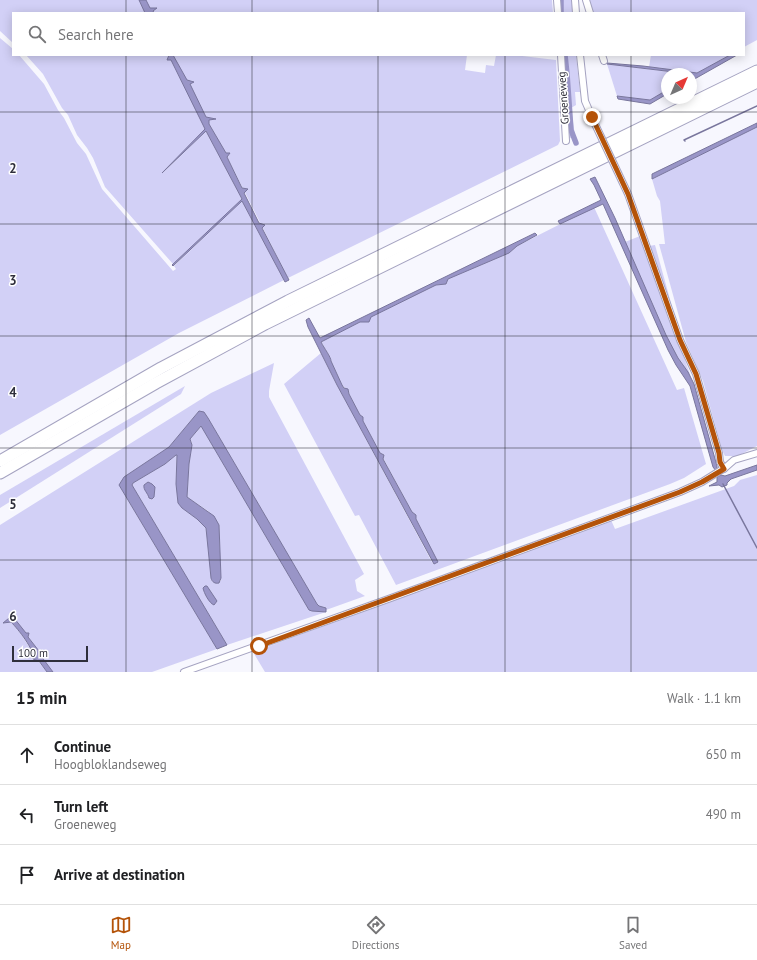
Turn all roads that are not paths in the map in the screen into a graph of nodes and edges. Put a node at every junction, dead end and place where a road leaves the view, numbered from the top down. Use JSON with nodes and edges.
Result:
{"nodes":[{"id":1,"x":557,"y":0,"type":"edge"},
{"id":2,"x":575,"y":0,"type":"edge"},
{"id":3,"x":586,"y":0,"type":"edge"},
{"id":4,"x":558,"y":12,"type":"edge"},
{"id":5,"x":576,"y":12,"type":"edge"},
{"id":6,"x":590,"y":12,"type":"edge"},
{"id":7,"x":561,"y":56,"type":"edge"},
{"id":8,"x":580,"y":56,"type":"edge"},
{"id":9,"x":757,"y":71,"type":"edge"},
{"id":10,"x":757,"y":82,"type":"edge"},
{"id":11,"x":566,"y":141,"type":"dead end"},
{"id":12,"x":757,"y":453,"type":"edge"},
{"id":13,"x":0,"y":460,"type":"edge"},
{"id":14,"x":722,"y":470,"type":"junction"},
{"id":15,"x":0,"y":473,"type":"edge"},
{"id":16,"x":184,"y":672,"type":"edge"}],
"edges":[{"from":1,"to":4,"type":"street"},
{"from":2,"to":5,"type":"street"},
{"from":3,"to":6,"type":"street"},
{"from":7,"to":11,"type":"street","name":"Groeneweg"},
{"from":8,"to":14,"type":"street","name":"Groeneweg","bridge":true},
{"from":9,"to":13,"type":"highway"},
{"from":10,"to":15,"type":"highway"},
{"from":12,"to":14,"type":"street"},
{"from":14,"to":16,"type":"street"}]}
